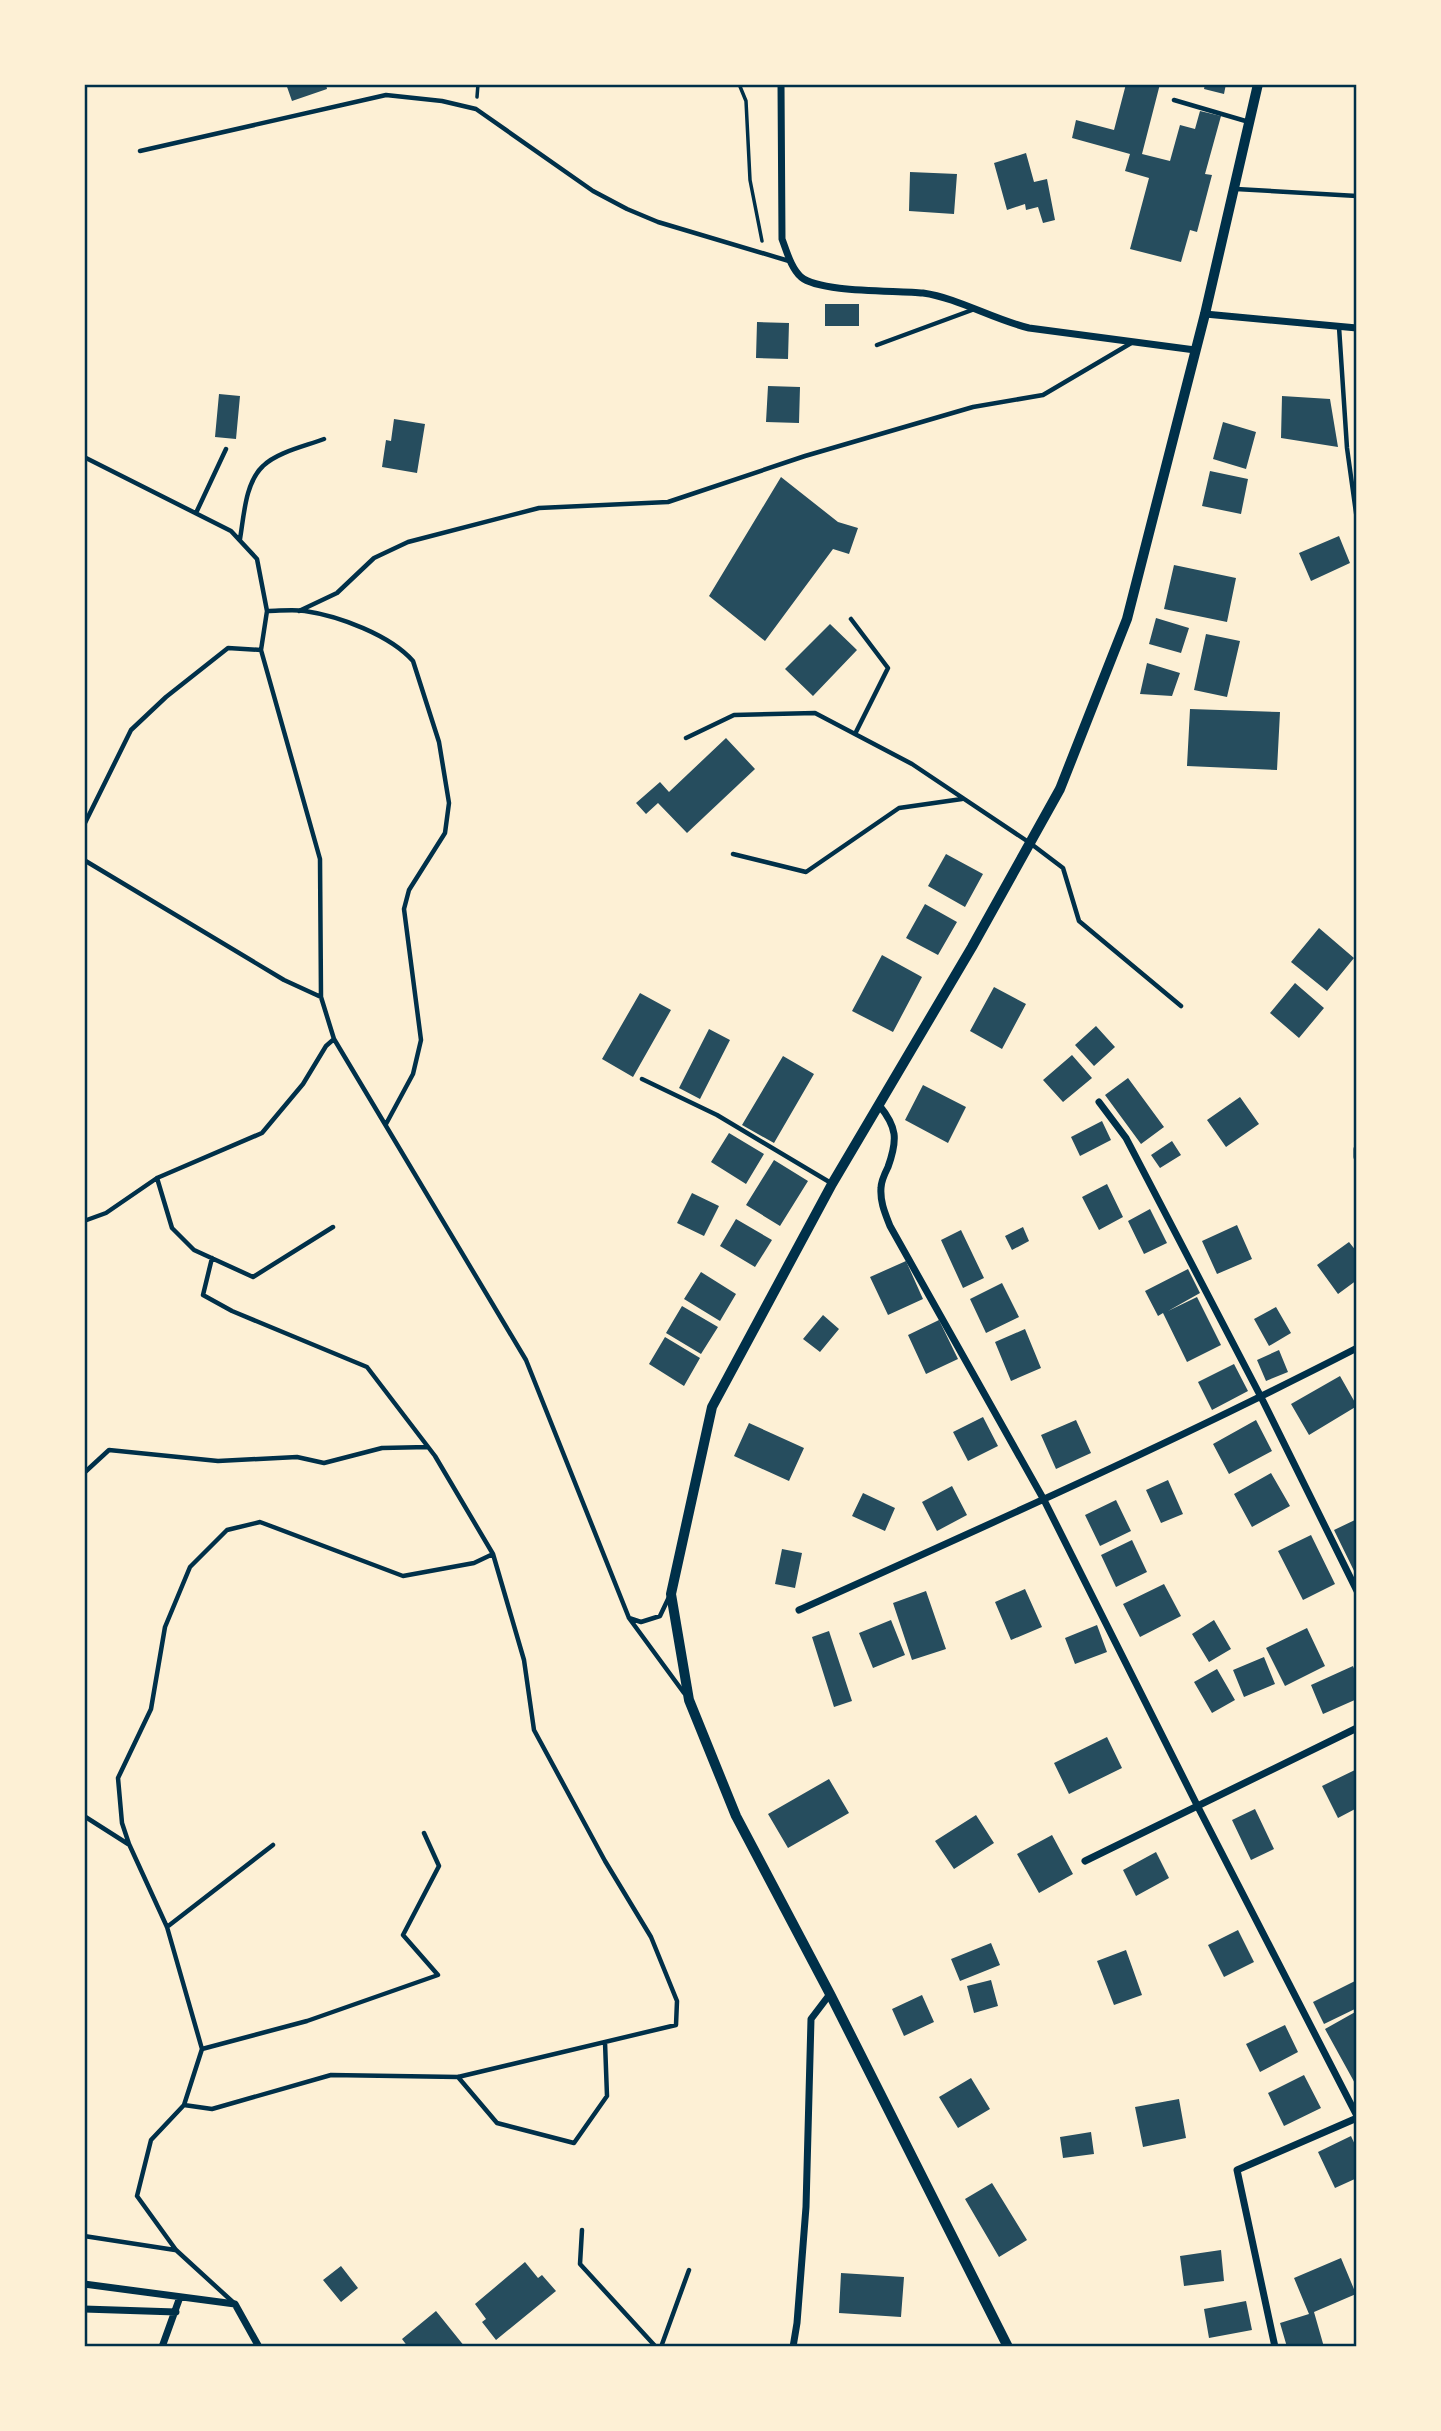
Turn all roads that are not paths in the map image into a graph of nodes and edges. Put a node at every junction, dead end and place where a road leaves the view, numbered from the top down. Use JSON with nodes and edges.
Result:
{"nodes":[{"id":1,"x":781,"y":84,"type":"edge"},
{"id":2,"x":1258,"y":84,"type":"edge"},
{"id":3,"x":1174,"y":100,"type":"dead end"},
{"id":4,"x":1250,"y":122,"type":"junction"},
{"id":5,"x":140,"y":151,"type":"dead end"},
{"id":6,"x":1235,"y":189,"type":"junction"},
{"id":7,"x":1357,"y":196,"type":"edge"},
{"id":8,"x":789,"y":261,"type":"junction"},
{"id":9,"x":972,"y":310,"type":"junction"},
{"id":10,"x":1205,"y":314,"type":"junction"},
{"id":11,"x":1339,"y":326,"type":"junction"},
{"id":12,"x":1357,"y":328,"type":"edge"},
{"id":13,"x":1134,"y":342,"type":"junction"},
{"id":14,"x":877,"y":345,"type":"dead end"},
{"id":15,"x":1195,"y":350,"type":"junction"},
{"id":16,"x":324,"y":439,"type":"dead end"},
{"id":17,"x":226,"y":449,"type":"dead end"},
{"id":18,"x":84,"y":457,"type":"edge"},
{"id":19,"x":196,"y":513,"type":"junction"},
{"id":20,"x":1357,"y":520,"type":"edge"},
{"id":21,"x":240,"y":540,"type":"junction"},
{"id":22,"x":267,"y":611,"type":"junction"},
{"id":23,"x":299,"y":611,"type":"junction"},
{"id":24,"x":851,"y":619,"type":"dead end"},
{"id":25,"x":261,"y":650,"type":"junction"},
{"id":26,"x":855,"y":734,"type":"junction"},
{"id":27,"x":686,"y":738,"type":"dead end"},
{"id":28,"x":963,"y":799,"type":"junction"},
{"id":29,"x":84,"y":825,"type":"edge"},
{"id":30,"x":1030,"y":843,"type":"junction"},
{"id":31,"x":733,"y":853,"type":"dead end"},
{"id":32,"x":84,"y":860,"type":"edge"},
{"id":33,"x":321,"y":997,"type":"junction"},
{"id":34,"x":1181,"y":1006,"type":"dead end"},
{"id":35,"x":334,"y":1039,"type":"junction"},
{"id":36,"x":642,"y":1080,"type":"dead end"},
{"id":37,"x":1099,"y":1102,"type":"dead end"},
{"id":38,"x":879,"y":1105,"type":"junction"},
{"id":39,"x":386,"y":1125,"type":"junction"},
{"id":40,"x":1357,"y":1149,"type":"edge"},
{"id":41,"x":1357,"y":1157,"type":"edge"},
{"id":42,"x":157,"y":1178,"type":"junction"},
{"id":43,"x":832,"y":1184,"type":"junction"},
{"id":44,"x":84,"y":1221,"type":"edge"},
{"id":45,"x":334,"y":1227,"type":"dead end"},
{"id":46,"x":212,"y":1258,"type":"junction"},
{"id":47,"x":1357,"y":1348,"type":"edge"},
{"id":48,"x":1261,"y":1397,"type":"junction"},
{"id":49,"x":428,"y":1447,"type":"junction"},
{"id":50,"x":84,"y":1473,"type":"edge"},
{"id":51,"x":1044,"y":1500,"type":"junction"},
{"id":52,"x":493,"y":1554,"type":"junction"},
{"id":53,"x":1357,"y":1591,"type":"edge"},
{"id":54,"x":671,"y":1594,"type":"junction"},
{"id":55,"x":799,"y":1610,"type":"dead end"},
{"id":56,"x":629,"y":1618,"type":"junction"},
{"id":57,"x":689,"y":1700,"type":"junction"},
{"id":58,"x":1357,"y":1728,"type":"edge"},
{"id":59,"x":1198,"y":1807,"type":"junction"},
{"id":60,"x":84,"y":1816,"type":"edge"},
{"id":61,"x":424,"y":1833,"type":"dead end"},
{"id":62,"x":129,"y":1844,"type":"junction"},
{"id":63,"x":273,"y":1845,"type":"dead end"},
{"id":64,"x":1085,"y":1861,"type":"dead end"},
{"id":65,"x":167,"y":1927,"type":"junction"},
{"id":66,"x":831,"y":1994,"type":"junction"},
{"id":67,"x":605,"y":2042,"type":"junction"},
{"id":68,"x":202,"y":2049,"type":"junction"},
{"id":69,"x":458,"y":2077,"type":"junction"},
{"id":70,"x":184,"y":2105,"type":"junction"},
{"id":71,"x":1357,"y":2117,"type":"edge"},
{"id":72,"x":582,"y":2230,"type":"dead end"},
{"id":73,"x":84,"y":2236,"type":"edge"},
{"id":74,"x":176,"y":2250,"type":"junction"},
{"id":75,"x":689,"y":2270,"type":"dead end"},
{"id":76,"x":84,"y":2284,"type":"edge"},
{"id":77,"x":180,"y":2297,"type":"junction"},
{"id":78,"x":235,"y":2304,"type":"junction"},
{"id":79,"x":84,"y":2309,"type":"edge"},
{"id":80,"x":176,"y":2312,"type":"junction"},
{"id":81,"x":162,"y":2347,"type":"edge"},
{"id":82,"x":259,"y":2347,"type":"edge"},
{"id":83,"x":658,"y":2347,"type":"edge"},
{"id":84,"x":793,"y":2347,"type":"edge"},
{"id":85,"x":1008,"y":2347,"type":"edge"},
{"id":86,"x":1275,"y":2347,"type":"edge"}],
"edges":[{"from":1,"to":8,"type":"street"},
{"from":2,"to":4,"type":"street"},
{"from":3,"to":4,"type":"lane"},
{"from":4,"to":6,"type":"street"},
{"from":5,"to":8,"type":"lane"},
{"from":6,"to":7,"type":"lane"},
{"from":6,"to":10,"type":"street"},
{"from":8,"to":9,"type":"street"},
{"from":9,"to":13,"type":"street"},
{"from":9,"to":14,"type":"lane"},
{"from":10,"to":11,"type":"street"},
{"from":10,"to":15,"type":"street"},
{"from":11,"to":12,"type":"street"},
{"from":11,"to":20,"type":"lane"},
{"from":13,"to":15,"type":"street"},
{"from":13,"to":23,"type":"lane"},
{"from":15,"to":30,"type":"street"},
{"from":16,"to":21,"type":"lane"},
{"from":17,"to":19,"type":"lane"},
{"from":18,"to":19,"type":"lane"},
{"from":19,"to":21,"type":"lane"},
{"from":21,"to":22,"type":"lane"},
{"from":22,"to":23,"type":"lane"},
{"from":22,"to":25,"type":"lane"},
{"from":23,"to":39,"type":"lane"},
{"from":24,"to":26,"type":"lane"},
{"from":25,"to":29,"type":"lane"},
{"from":25,"to":33,"type":"lane"},
{"from":26,"to":27,"type":"lane"},
{"from":26,"to":28,"type":"lane"},
{"from":28,"to":30,"type":"lane"},
{"from":28,"to":31,"type":"lane"},
{"from":30,"to":34,"type":"lane"},
{"from":30,"to":38,"type":"street"},
{"from":32,"to":33,"type":"lane"},
{"from":33,"to":35,"type":"lane"},
{"from":35,"to":39,"type":"lane"},
{"from":35,"to":42,"type":"lane"},
{"from":36,"to":43,"type":"lane"},
{"from":37,"to":48,"type":"street"},
{"from":38,"to":43,"type":"street"},
{"from":38,"to":51,"type":"street"},
{"from":39,"to":56,"type":"lane"},
{"from":40,"to":41,"type":"street"},
{"from":42,"to":44,"type":"lane"},
{"from":42,"to":46,"type":"lane"},
{"from":43,"to":54,"type":"street"},
{"from":45,"to":46,"type":"lane"},
{"from":46,"to":49,"type":"lane"},
{"from":47,"to":48,"type":"street"},
{"from":48,"to":51,"type":"street"},
{"from":48,"to":53,"type":"street"},
{"from":49,"to":50,"type":"lane"},
{"from":49,"to":52,"type":"lane"},
{"from":51,"to":55,"type":"street"},
{"from":51,"to":59,"type":"street"},
{"from":52,"to":62,"type":"lane"},
{"from":52,"to":67,"type":"lane"},
{"from":54,"to":56,"type":"lane"},
{"from":54,"to":57,"type":"street"},
{"from":56,"to":57,"type":"lane"},
{"from":57,"to":66,"type":"street"},
{"from":58,"to":59,"type":"street"},
{"from":59,"to":64,"type":"street"},
{"from":59,"to":71,"type":"street"},
{"from":60,"to":62,"type":"lane"},
{"from":61,"to":68,"type":"lane"},
{"from":62,"to":65,"type":"lane"},
{"from":63,"to":65,"type":"lane"},
{"from":65,"to":68,"type":"lane"},
{"from":66,"to":84,"type":"street"},
{"from":66,"to":85,"type":"street"},
{"from":67,"to":69,"type":"lane"},
{"from":67,"to":69,"type":"lane"},
{"from":68,"to":70,"type":"lane"},
{"from":69,"to":70,"type":"lane"},
{"from":70,"to":74,"type":"lane"},
{"from":71,"to":86,"type":"street"},
{"from":72,"to":83,"type":"lane"},
{"from":73,"to":74,"type":"lane"},
{"from":74,"to":78,"type":"lane"},
{"from":75,"to":83,"type":"lane"},
{"from":76,"to":77,"type":"street"},
{"from":77,"to":78,"type":"street"},
{"from":77,"to":80,"type":"street"},
{"from":78,"to":82,"type":"street"},
{"from":79,"to":80,"type":"street"},
{"from":80,"to":81,"type":"street"}]}
